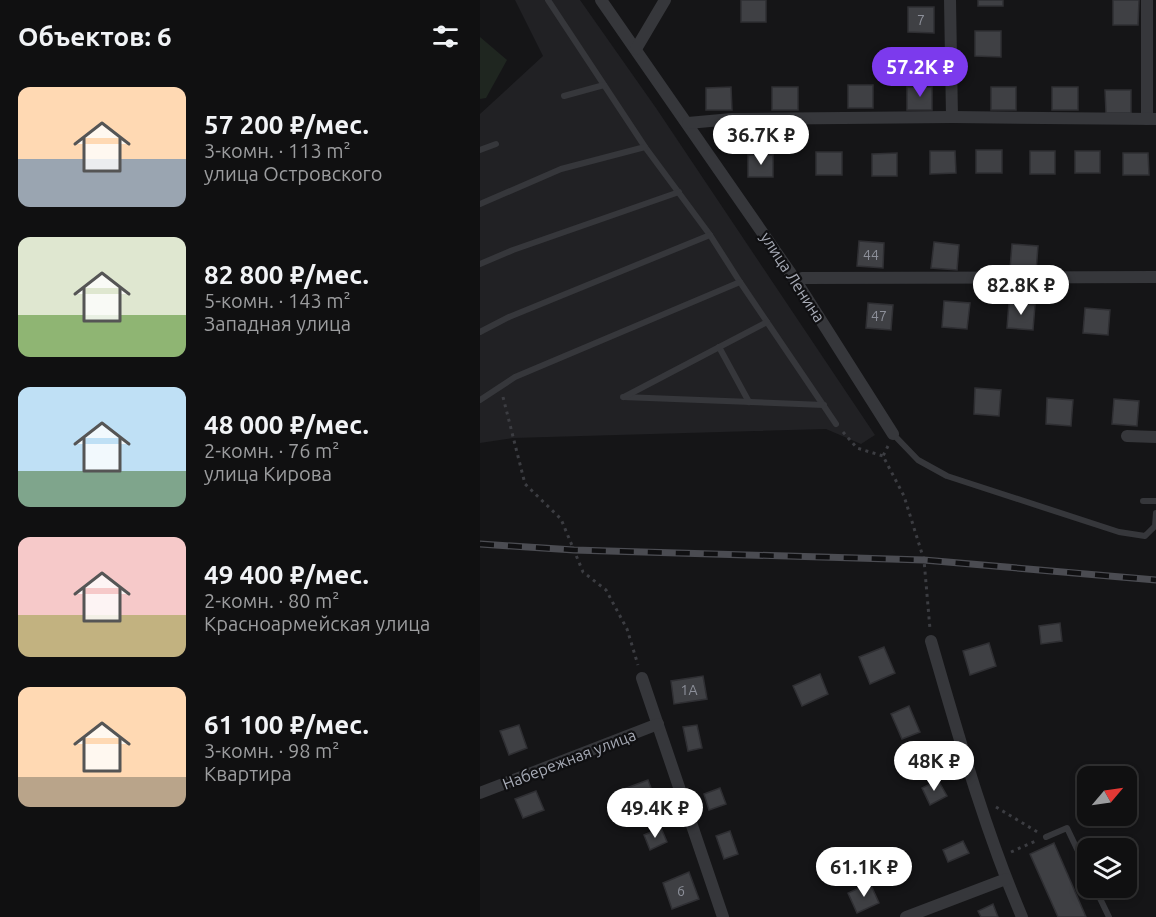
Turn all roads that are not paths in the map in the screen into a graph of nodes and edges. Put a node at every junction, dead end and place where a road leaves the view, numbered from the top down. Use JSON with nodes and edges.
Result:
{"nodes":[{"id":1,"x":548,"y":0,"type":"edge"},
{"id":2,"x":601,"y":0,"type":"edge"},
{"id":3,"x":665,"y":0,"type":"edge"},
{"id":4,"x":950,"y":0,"type":"edge"},
{"id":5,"x":1147,"y":0,"type":"edge"},
{"id":6,"x":636,"y":49,"type":"junction"},
{"id":7,"x":604,"y":85,"type":"junction"},
{"id":8,"x":564,"y":96,"type":"dead end"},
{"id":9,"x":952,"y":117,"type":"junction"},
{"id":10,"x":1152,"y":119,"type":"edge"},
{"id":11,"x":688,"y":123,"type":"junction"},
{"id":12,"x":496,"y":144,"type":"dead end"},
{"id":13,"x":645,"y":147,"type":"junction"},
{"id":14,"x":480,"y":150,"type":"edge"},
{"id":15,"x":679,"y":192,"type":"junction"},
{"id":16,"x":480,"y":204,"type":"edge"},
{"id":17,"x":710,"y":235,"type":"junction"},
{"id":18,"x":480,"y":264,"type":"edge"},
{"id":19,"x":1156,"y":277,"type":"edge"},
{"id":20,"x":796,"y":281,"type":"junction"},
{"id":21,"x":740,"y":282,"type":"junction"},
{"id":22,"x":768,"y":322,"type":"junction"},
{"id":23,"x":480,"y":332,"type":"edge"},
{"id":24,"x":719,"y":347,"type":"junction"},
{"id":25,"x":480,"y":400,"type":"edge"},
{"id":26,"x":749,"y":402,"type":"junction"},
{"id":27,"x":824,"y":405,"type":"junction"},
{"id":28,"x":836,"y":424,"type":"road end"},
{"id":29,"x":893,"y":434,"type":"joint"},
{"id":30,"x":1127,"y":436,"type":"dead end"},
{"id":31,"x":1156,"y":437,"type":"edge"},
{"id":32,"x":1143,"y":501,"type":"dead end"},
{"id":33,"x":1156,"y":501,"type":"edge"},
{"id":34,"x":1156,"y":513,"type":"edge"},
{"id":35,"x":931,"y":641,"type":"road end"},
{"id":36,"x":642,"y":678,"type":"road end"},
{"id":37,"x":658,"y":724,"type":"junction"},
{"id":38,"x":480,"y":793,"type":"edge"},
{"id":39,"x":1046,"y":837,"type":"road end"},
{"id":40,"x":1077,"y":849,"type":"edge"},
{"id":41,"x":1006,"y":879,"type":"junction"},
{"id":42,"x":1100,"y":898,"type":"edge"},
{"id":43,"x":723,"y":917,"type":"edge"},
{"id":44,"x":906,"y":917,"type":"edge"},
{"id":45,"x":1022,"y":917,"type":"edge"},
{"id":46,"x":1109,"y":917,"type":"edge"}],
"edges":[{"from":1,"to":7,"type":"lane"},
{"from":2,"to":6,"type":"street","name":"улица Ленина"},
{"from":3,"to":6,"type":"street"},
{"from":4,"to":9,"type":"street"},
{"from":5,"to":10,"type":"street"},
{"from":6,"to":11,"type":"street","name":"улица Ленина"},
{"from":7,"to":8,"type":"lane"},
{"from":7,"to":13,"type":"lane"},
{"from":9,"to":10,"type":"street"},
{"from":9,"to":11,"type":"street"},
{"from":11,"to":20,"type":"street","name":"улица Ленина"},
{"from":12,"to":14,"type":"lane"},
{"from":13,"to":15,"type":"lane"},
{"from":13,"to":16,"type":"lane"},
{"from":15,"to":17,"type":"lane"},
{"from":15,"to":18,"type":"lane"},
{"from":17,"to":21,"type":"lane"},
{"from":17,"to":23,"type":"lane"},
{"from":19,"to":20,"type":"street"},
{"from":20,"to":29,"type":"street","name":"улица Ленина"},
{"from":21,"to":22,"type":"lane"},
{"from":21,"to":25,"type":"lane"},
{"from":22,"to":24,"type":"lane"},
{"from":22,"to":27,"type":"lane"},
{"from":24,"to":26,"type":"lane"},
{"from":24,"to":26,"type":"lane"},
{"from":26,"to":27,"type":"lane"},
{"from":27,"to":28,"type":"lane"},
{"from":29,"to":34,"type":"lane"},
{"from":30,"to":31,"type":"street"},
{"from":32,"to":33,"type":"lane"},
{"from":35,"to":41,"type":"street"},
{"from":36,"to":37,"type":"street"},
{"from":37,"to":38,"type":"street","name":"Набережная улица"},
{"from":37,"to":43,"type":"street"},
{"from":39,"to":40,"type":"lane"},
{"from":41,"to":44,"type":"street"},
{"from":41,"to":45,"type":"street"},
{"from":42,"to":46,"type":"lane"}]}
